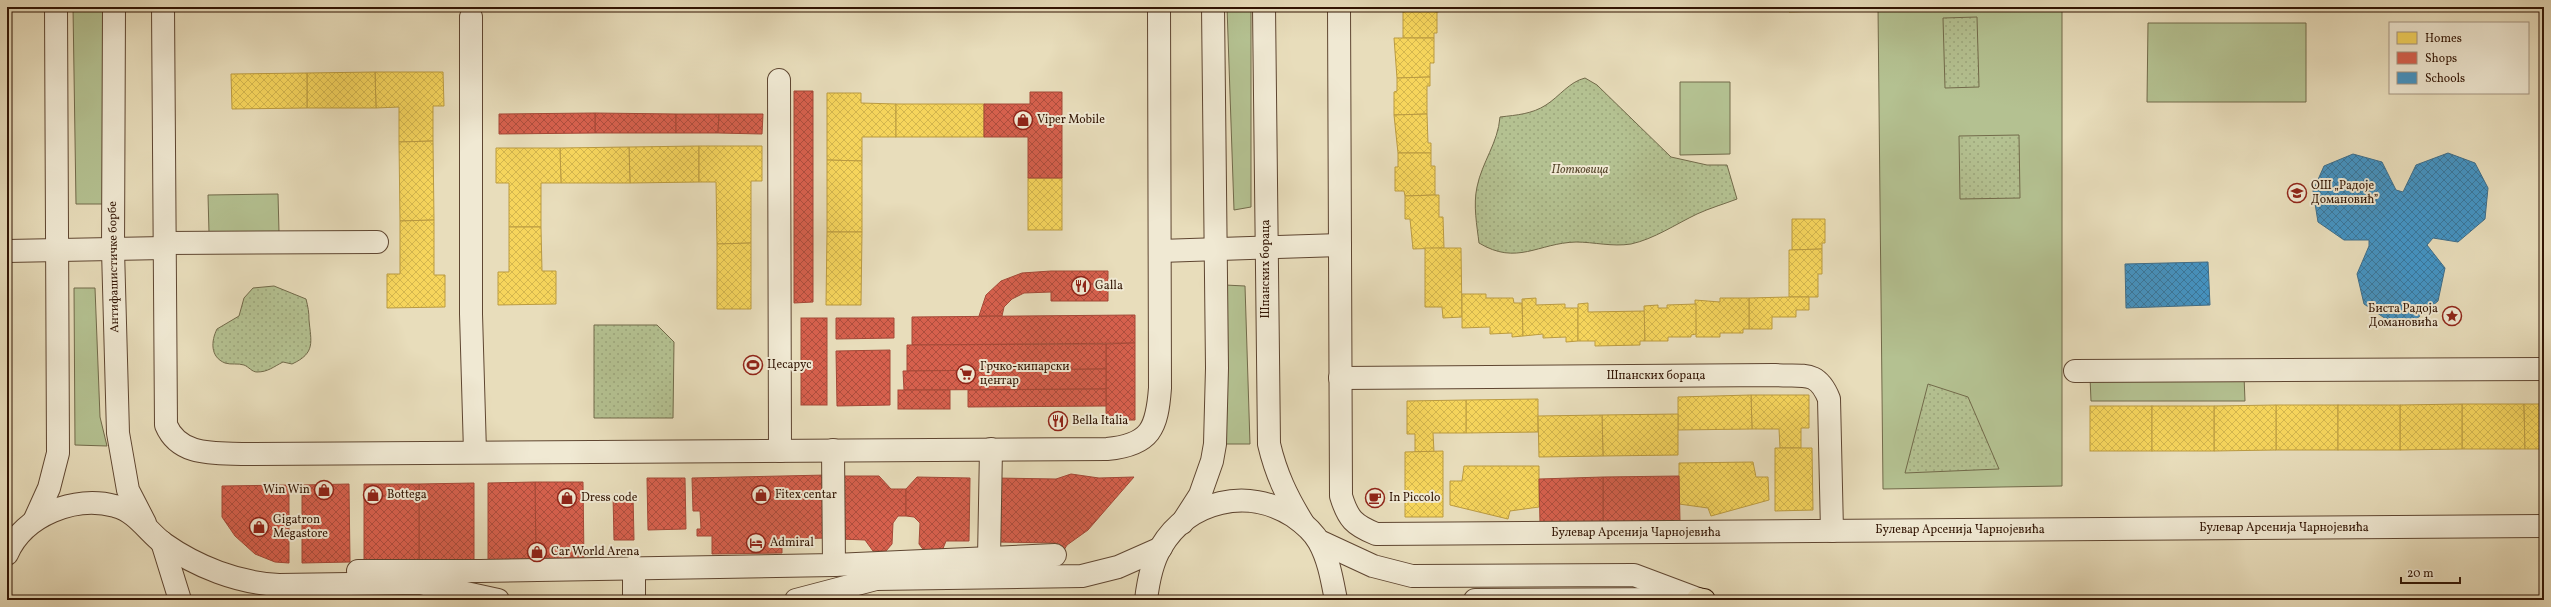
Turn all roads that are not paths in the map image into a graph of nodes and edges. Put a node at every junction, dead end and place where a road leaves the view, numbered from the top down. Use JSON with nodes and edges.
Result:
{"nodes":[{"id":1,"x":56,"y":7,"type":"edge"},
{"id":2,"x":114,"y":7,"type":"edge"},
{"id":3,"x":163,"y":7,"type":"edge"},
{"id":4,"x":1159,"y":7,"type":"edge"},
{"id":5,"x":1213,"y":7,"type":"edge"},
{"id":6,"x":1264,"y":7,"type":"edge"},
{"id":7,"x":1339,"y":7,"type":"edge"},
{"id":8,"x":471,"y":17,"type":"dead end"},
{"id":9,"x":779,"y":80,"type":"dead end"},
{"id":10,"x":377,"y":242,"type":"dead end"},
{"id":11,"x":1340,"y":245,"type":"junction"},
{"id":12,"x":164,"y":246,"type":"junction"},
{"id":13,"x":1266,"y":247,"type":"junction"},
{"id":14,"x":1216,"y":249,"type":"junction"},
{"id":15,"x":113,"y":250,"type":"junction"},
{"id":16,"x":7,"y":251,"type":"edge"},
{"id":17,"x":58,"y":251,"type":"junction"},
{"id":18,"x":1160,"y":251,"type":"junction"},
{"id":19,"x":2544,"y":369,"type":"edge"},
{"id":20,"x":2075,"y":371,"type":"dead end"},
{"id":21,"x":1340,"y":378,"type":"junction"},
{"id":22,"x":780,"y":450,"type":"junction"},
{"id":23,"x":833,"y":450,"type":"junction"},
{"id":24,"x":991,"y":450,"type":"junction"},
{"id":25,"x":475,"y":452,"type":"junction"},
{"id":26,"x":35,"y":519,"type":"junction"},
{"id":27,"x":145,"y":523,"type":"junction"},
{"id":28,"x":1182,"y":523,"type":"junction"},
{"id":29,"x":1303,"y":523,"type":"junction"},
{"id":30,"x":2544,"y":526,"type":"edge"},
{"id":31,"x":1832,"y":531,"type":"junction"},
{"id":32,"x":1319,"y":541,"type":"junction"},
{"id":33,"x":162,"y":542,"type":"junction"},
{"id":34,"x":1160,"y":548,"type":"junction"},
{"id":35,"x":8,"y":551,"type":"edge"},
{"id":36,"x":1055,"y":555,"type":"dead end"},
{"id":37,"x":990,"y":558,"type":"junction"},
{"id":38,"x":834,"y":564,"type":"junction"},
{"id":39,"x":634,"y":567,"type":"junction"},
{"id":40,"x":358,"y":571,"type":"dead end"},
{"id":41,"x":1701,"y":599,"type":"edge"},
{"id":42,"x":180,"y":600,"type":"edge"},
{"id":43,"x":498,"y":600,"type":"edge"},
{"id":44,"x":634,"y":600,"type":"edge"},
{"id":45,"x":796,"y":600,"type":"edge"},
{"id":46,"x":1146,"y":600,"type":"edge"},
{"id":47,"x":1336,"y":600,"type":"edge"},
{"id":48,"x":1475,"y":600,"type":"edge"}],
"edges":[{"from":1,"to":17,"type":"street"},
{"from":2,"to":15,"type":"street","name":"Антифашистичке борбе"},
{"from":3,"to":12,"type":"street"},
{"from":4,"to":18,"type":"street"},
{"from":5,"to":14,"type":"street"},
{"from":6,"to":13,"type":"street","name":"Шпанских бораца"},
{"from":7,"to":11,"type":"street"},
{"from":8,"to":25,"type":"street"},
{"from":9,"to":22,"type":"street"},
{"from":10,"to":12,"type":"street"},
{"from":11,"to":13,"type":"street"},
{"from":11,"to":21,"type":"street"},
{"from":12,"to":15,"type":"street"},
{"from":12,"to":25,"type":"street"},
{"from":13,"to":14,"type":"street"},
{"from":13,"to":29,"type":"street","name":"Шпанских бораца"},
{"from":14,"to":18,"type":"street"},
{"from":14,"to":28,"type":"street"},
{"from":15,"to":17,"type":"street"},
{"from":15,"to":27,"type":"street","name":"Антифашистичке борбе"},
{"from":16,"to":17,"type":"street"},
{"from":17,"to":26,"type":"street"},
{"from":18,"to":24,"type":"street"},
{"from":19,"to":20,"type":"street"},
{"from":21,"to":31,"type":"street","name":"Булевар Арсенија Чарнојевића"},
{"from":21,"to":31,"type":"street","name":"Шпанских бораца"},
{"from":22,"to":23,"type":"street"},
{"from":22,"to":25,"type":"street"},
{"from":23,"to":24,"type":"street"},
{"from":23,"to":38,"type":"street"},
{"from":24,"to":37,"type":"street"},
{"from":26,"to":27,"type":"street"},
{"from":26,"to":35,"type":"street"},
{"from":27,"to":33,"type":"street"},
{"from":28,"to":29,"type":"street"},
{"from":28,"to":34,"type":"street"},
{"from":29,"to":32,"type":"street"},
{"from":30,"to":31,"type":"street","name":"Булевар Арсенија Чарнојевића"},
{"from":32,"to":41,"type":"street"},
{"from":32,"to":47,"type":"street"},
{"from":33,"to":42,"type":"street"},
{"from":33,"to":43,"type":"street"},
{"from":34,"to":45,"type":"street"},
{"from":34,"to":46,"type":"street"},
{"from":36,"to":37,"type":"street"},
{"from":37,"to":38,"type":"street"},
{"from":38,"to":39,"type":"street"},
{"from":39,"to":40,"type":"street"},
{"from":39,"to":44,"type":"street"},
{"from":41,"to":48,"type":"street"}]}
